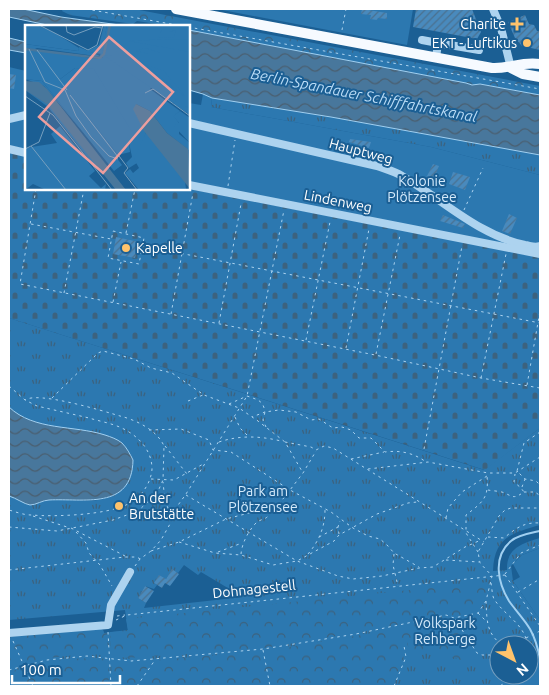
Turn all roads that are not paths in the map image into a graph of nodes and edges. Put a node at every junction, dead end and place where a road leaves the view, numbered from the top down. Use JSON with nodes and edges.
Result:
{"nodes":[{"id":1,"x":176,"y":9,"type":"edge"},
{"id":2,"x":493,"y":9,"type":"edge"},
{"id":3,"x":422,"y":40,"type":"dead end"},
{"id":4,"x":438,"y":43,"type":"junction"},
{"id":5,"x":480,"y":50,"type":"dead end"},
{"id":6,"x":436,"y":58,"type":"junction"},
{"id":7,"x":540,"y":64,"type":"edge"},
{"id":8,"x":511,"y":68,"type":"junction"},
{"id":9,"x":540,"y":77,"type":"edge"},
{"id":10,"x":25,"y":115,"type":"edge"},
{"id":11,"x":9,"y":119,"type":"edge"},
{"id":12,"x":190,"y":123,"type":"edge"},
{"id":13,"x":9,"y":150,"type":"edge"},
{"id":14,"x":25,"y":153,"type":"edge"},
{"id":15,"x":191,"y":188,"type":"edge"},
{"id":16,"x":515,"y":246,"type":"junction"},
{"id":17,"x":540,"y":246,"type":"edge"},
{"id":18,"x":540,"y":254,"type":"edge"},
{"id":19,"x":130,"y":572,"type":"road end"},
{"id":20,"x":9,"y":633,"type":"edge"}],
"edges":[{"from":1,"to":6,"type":"main road"},
{"from":2,"to":8,"type":"street"},
{"from":3,"to":4,"type":"street"},
{"from":4,"to":5,"type":"street"},
{"from":4,"to":6,"type":"street"},
{"from":6,"to":8,"type":"main road"},
{"from":7,"to":8,"type":"main road"},
{"from":8,"to":9,"type":"main road"},
{"from":10,"to":11,"type":"street"},
{"from":12,"to":16,"type":"street","name":"Hauptweg"},
{"from":13,"to":14,"type":"street"},
{"from":15,"to":16,"type":"street","name":"Lindenweg"},
{"from":16,"to":17,"type":"street","name":"Hauptweg"},
{"from":16,"to":18,"type":"street","name":"Lindenweg"},
{"from":19,"to":20,"type":"street"}]}
